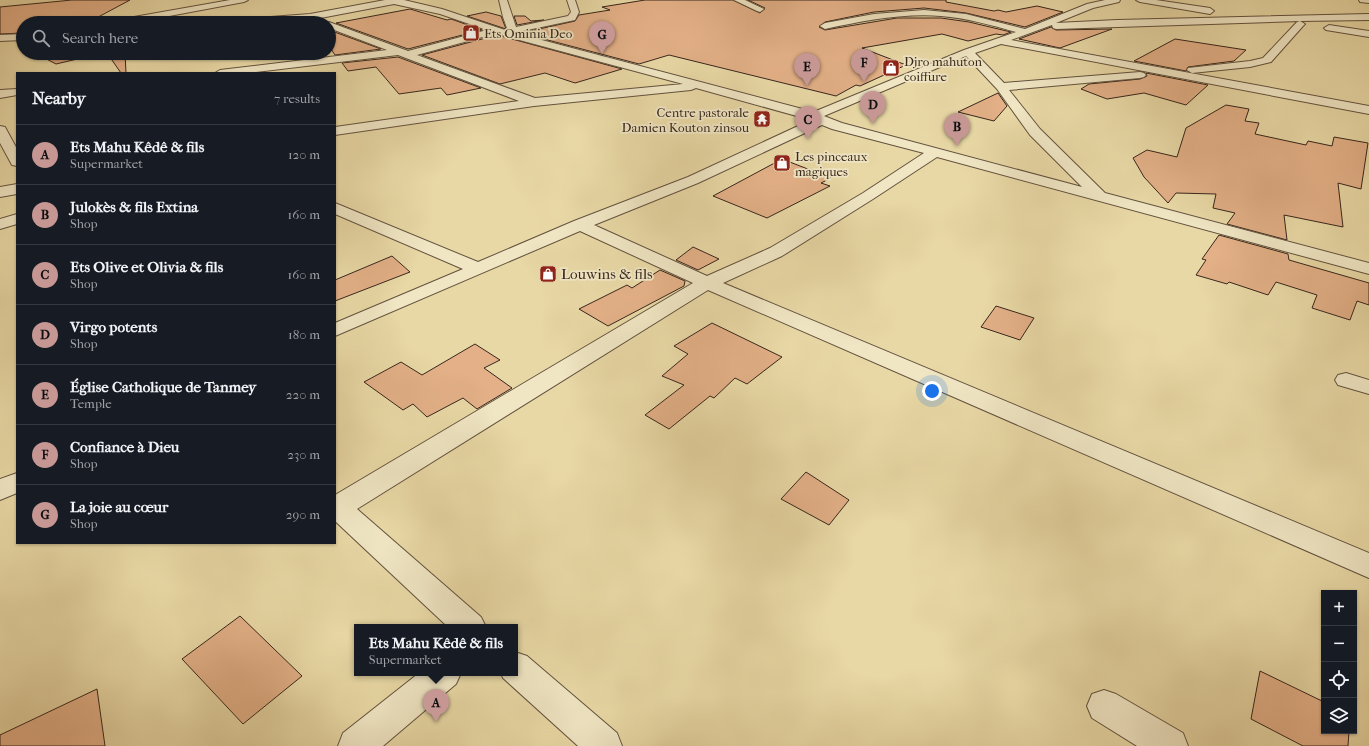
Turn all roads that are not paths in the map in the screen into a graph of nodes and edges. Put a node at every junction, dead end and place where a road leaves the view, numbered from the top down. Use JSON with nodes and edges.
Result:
{"nodes":[{"id":1,"x":244,"y":0,"type":"edge"},
{"id":2,"x":394,"y":0,"type":"edge"},
{"id":3,"x":503,"y":0,"type":"edge"},
{"id":4,"x":571,"y":0,"type":"edge"},
{"id":5,"x":738,"y":0,"type":"edge"},
{"id":6,"x":1116,"y":0,"type":"edge"},
{"id":7,"x":1140,"y":0,"type":"edge"},
{"id":8,"x":1363,"y":0,"type":"edge"},
{"id":9,"x":1369,"y":1,"type":"edge"},
{"id":10,"x":760,"y":9,"type":"dead end"},
{"id":11,"x":156,"y":16,"type":"edge"},
{"id":12,"x":315,"y":16,"type":"edge"},
{"id":13,"x":1369,"y":17,"type":"edge"},
{"id":14,"x":1271,"y":20,"type":"junction"},
{"id":15,"x":1300,"y":24,"type":"junction"},
{"id":16,"x":825,"y":26,"type":"dead end"},
{"id":17,"x":1039,"y":27,"type":"junction"},
{"id":18,"x":336,"y":28,"type":"edge"},
{"id":19,"x":497,"y":30,"type":"junction"},
{"id":20,"x":1026,"y":32,"type":"junction"},
{"id":21,"x":514,"y":33,"type":"junction"},
{"id":22,"x":1369,"y":34,"type":"edge"},
{"id":23,"x":16,"y":37,"type":"edge"},
{"id":24,"x":0,"y":38,"type":"edge"},
{"id":25,"x":1000,"y":41,"type":"junction"},
{"id":26,"x":968,"y":52,"type":"junction"},
{"id":27,"x":404,"y":53,"type":"junction"},
{"id":28,"x":229,"y":72,"type":"edge"},
{"id":29,"x":1166,"y":72,"type":"junction"},
{"id":30,"x":704,"y":86,"type":"junction"},
{"id":31,"x":1001,"y":87,"type":"junction"},
{"id":32,"x":16,"y":92,"type":"edge"},
{"id":33,"x":0,"y":94,"type":"edge"},
{"id":34,"x":534,"y":102,"type":"junction"},
{"id":35,"x":1369,"y":110,"type":"edge"},
{"id":36,"x":816,"y":117,"type":"junction"},
{"id":37,"x":0,"y":130,"type":"edge"},
{"id":38,"x":336,"y":131,"type":"edge"},
{"id":39,"x":935,"y":152,"type":"junction"},
{"id":40,"x":16,"y":160,"type":"edge"},
{"id":41,"x":16,"y":189,"type":"edge"},
{"id":42,"x":0,"y":192,"type":"edge"},
{"id":43,"x":1100,"y":196,"type":"junction"},
{"id":44,"x":336,"y":208,"type":"edge"},
{"id":45,"x":16,"y":219,"type":"edge"},
{"id":46,"x":0,"y":224,"type":"edge"},
{"id":47,"x":580,"y":225,"type":"junction"},
{"id":48,"x":477,"y":268,"type":"junction"},
{"id":49,"x":1369,"y":269,"type":"edge"},
{"id":50,"x":707,"y":283,"type":"junction"},
{"id":51,"x":336,"y":330,"type":"edge"},
{"id":52,"x":1346,"y":380,"type":"dead end"},
{"id":53,"x":1369,"y":388,"type":"edge"},
{"id":54,"x":16,"y":482,"type":"edge"},
{"id":55,"x":0,"y":490,"type":"edge"},
{"id":56,"x":336,"y":506,"type":"edge"},
{"id":57,"x":1369,"y":566,"type":"edge"},
{"id":58,"x":467,"y":624,"type":"edge"},
{"id":59,"x":518,"y":670,"type":"edge"},
{"id":60,"x":440,"y":676,"type":"edge"},
{"id":61,"x":1104,"y":706,"type":"dead end"},
{"id":62,"x":356,"y":746,"type":"edge"},
{"id":63,"x":604,"y":746,"type":"edge"},
{"id":64,"x":1170,"y":746,"type":"edge"}],
"edges":[{"from":1,"to":11,"type":"street"},
{"from":2,"to":12,"type":"street"},
{"from":2,"to":19,"type":"street"},
{"from":3,"to":21,"type":"street"},
{"from":4,"to":21,"type":"street"},
{"from":5,"to":10,"type":"street"},
{"from":6,"to":17,"type":"street"},
{"from":7,"to":14,"type":"street"},
{"from":8,"to":9,"type":"street"},
{"from":13,"to":14,"type":"street"},
{"from":14,"to":15,"type":"street"},
{"from":14,"to":17,"type":"street"},
{"from":15,"to":22,"type":"street"},
{"from":15,"to":29,"type":"street"},
{"from":16,"to":20,"type":"street"},
{"from":17,"to":20,"type":"street"},
{"from":18,"to":27,"type":"street"},
{"from":19,"to":21,"type":"street"},
{"from":19,"to":27,"type":"street"},
{"from":20,"to":25,"type":"street"},
{"from":21,"to":30,"type":"street"},
{"from":23,"to":24,"type":"street"},
{"from":25,"to":26,"type":"street"},
{"from":25,"to":29,"type":"street"},
{"from":26,"to":31,"type":"street"},
{"from":26,"to":36,"type":"street"},
{"from":27,"to":28,"type":"street"},
{"from":27,"to":34,"type":"street"},
{"from":29,"to":31,"type":"street"},
{"from":29,"to":35,"type":"street"},
{"from":30,"to":34,"type":"street"},
{"from":30,"to":36,"type":"street"},
{"from":31,"to":43,"type":"street"},
{"from":32,"to":33,"type":"street"},
{"from":34,"to":38,"type":"street"},
{"from":36,"to":39,"type":"street"},
{"from":36,"to":47,"type":"street"},
{"from":37,"to":40,"type":"street"},
{"from":39,"to":43,"type":"street"},
{"from":39,"to":50,"type":"street"},
{"from":41,"to":42,"type":"street"},
{"from":43,"to":49,"type":"street"},
{"from":44,"to":48,"type":"street"},
{"from":45,"to":46,"type":"street"},
{"from":47,"to":48,"type":"street"},
{"from":47,"to":50,"type":"street"},
{"from":48,"to":51,"type":"street"},
{"from":50,"to":56,"type":"street"},
{"from":50,"to":57,"type":"street"},
{"from":52,"to":53,"type":"street"},
{"from":54,"to":55,"type":"street"},
{"from":56,"to":58,"type":"street"},
{"from":59,"to":63,"type":"street"},
{"from":60,"to":62,"type":"street"},
{"from":61,"to":64,"type":"street"}]}
